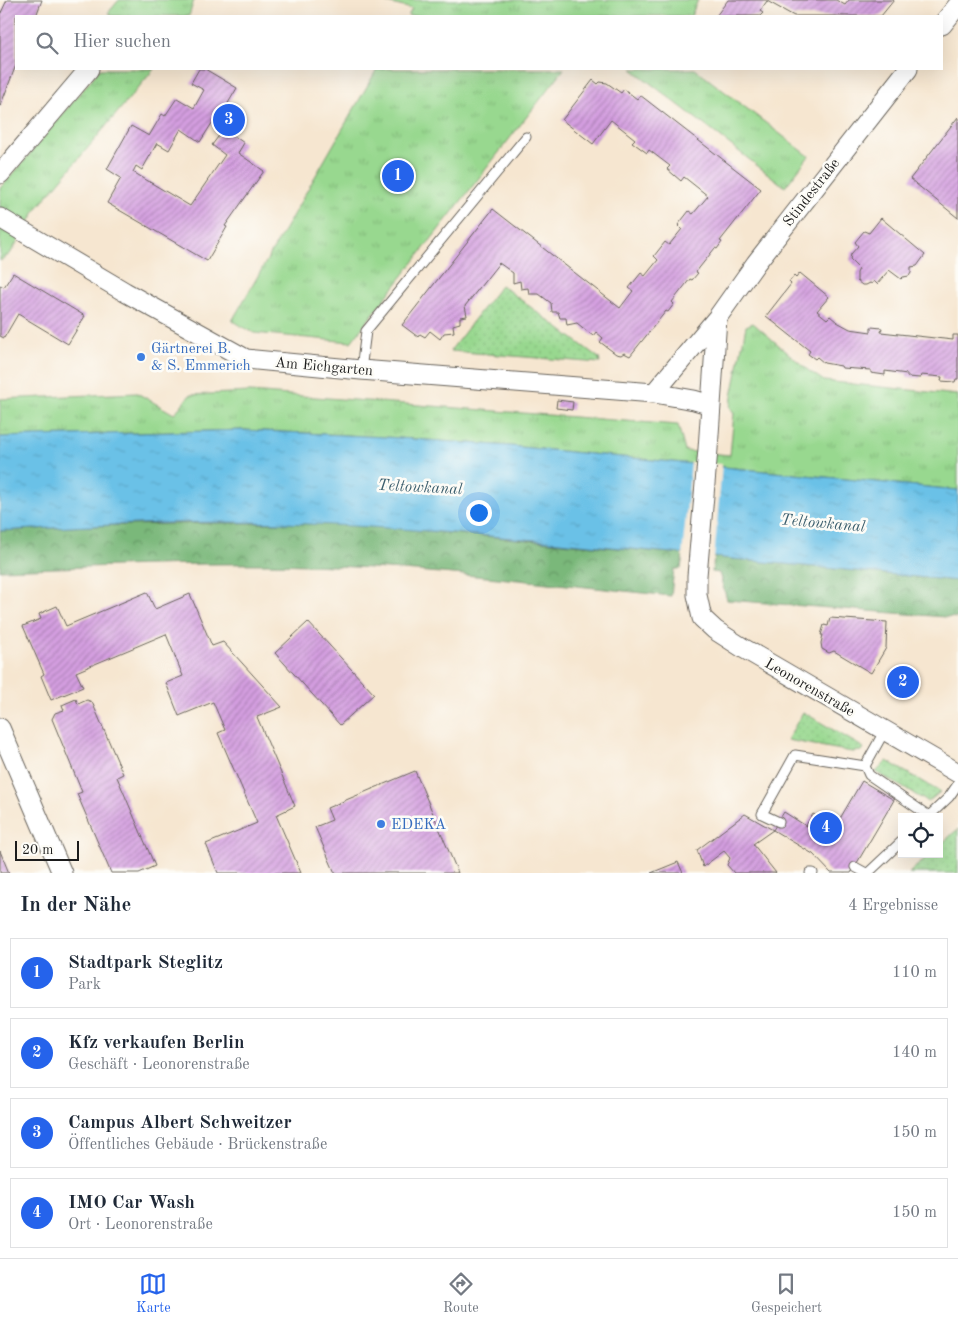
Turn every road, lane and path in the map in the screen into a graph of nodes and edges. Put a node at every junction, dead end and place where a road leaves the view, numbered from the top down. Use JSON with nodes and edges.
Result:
{"nodes":[{"id":1,"x":958,"y":5,"type":"edge"},
{"id":2,"x":943,"y":24,"type":"edge"},
{"id":3,"x":88,"y":70,"type":"edge"},
{"id":4,"x":907,"y":70,"type":"edge"},
{"id":5,"x":526,"y":137,"type":"dead end"},
{"id":6,"x":0,"y":174,"type":"edge"},
{"id":7,"x":0,"y":218,"type":"edge"},
{"id":8,"x":716,"y":318,"type":"junction"},
{"id":9,"x":361,"y":370,"type":"junction"},
{"id":10,"x":654,"y":393,"type":"junction"},
{"id":11,"x":711,"y":405,"type":"junction"},
{"id":12,"x":0,"y":728,"type":"edge"},
{"id":13,"x":885,"y":730,"type":"junction"},
{"id":14,"x":865,"y":766,"type":"junction"},
{"id":15,"x":958,"y":773,"type":"edge"},
{"id":16,"x":958,"y":784,"type":"edge"},
{"id":17,"x":925,"y":813,"type":"edge"},
{"id":18,"x":932,"y":813,"type":"edge"},
{"id":19,"x":779,"y":822,"type":"dead end"},
{"id":20,"x":898,"y":846,"type":"edge"},
{"id":21,"x":855,"y":867,"type":"dead end"},
{"id":22,"x":62,"y":873,"type":"edge"},
{"id":23,"x":867,"y":873,"type":"edge"}],
"edges":[{"from":1,"to":2,"type":"street"},
{"from":3,"to":6,"type":"street"},
{"from":4,"to":8,"type":"street","name":"Stindestraße"},
{"from":5,"to":9,"type":"lane"},
{"from":7,"to":9,"type":"street","name":"Am Eichgarten"},
{"from":8,"to":10,"type":"street","name":"Stindestraße"},
{"from":8,"to":11,"type":"street"},
{"from":9,"to":10,"type":"street","name":"Am Eichgarten"},
{"from":10,"to":11,"type":"street"},
{"from":11,"to":13,"type":"street","name":"Leonorenstraße"},
{"from":12,"to":22,"type":"street"},
{"from":13,"to":14,"type":"lane"},
{"from":13,"to":15,"type":"street","name":"Leonorenstraße"},
{"from":14,"to":17,"type":"lane"},
{"from":14,"to":19,"type":"lane"},
{"from":16,"to":18,"type":"lane"},
{"from":20,"to":23,"type":"lane"},
{"from":21,"to":23,"type":"lane"}]}
